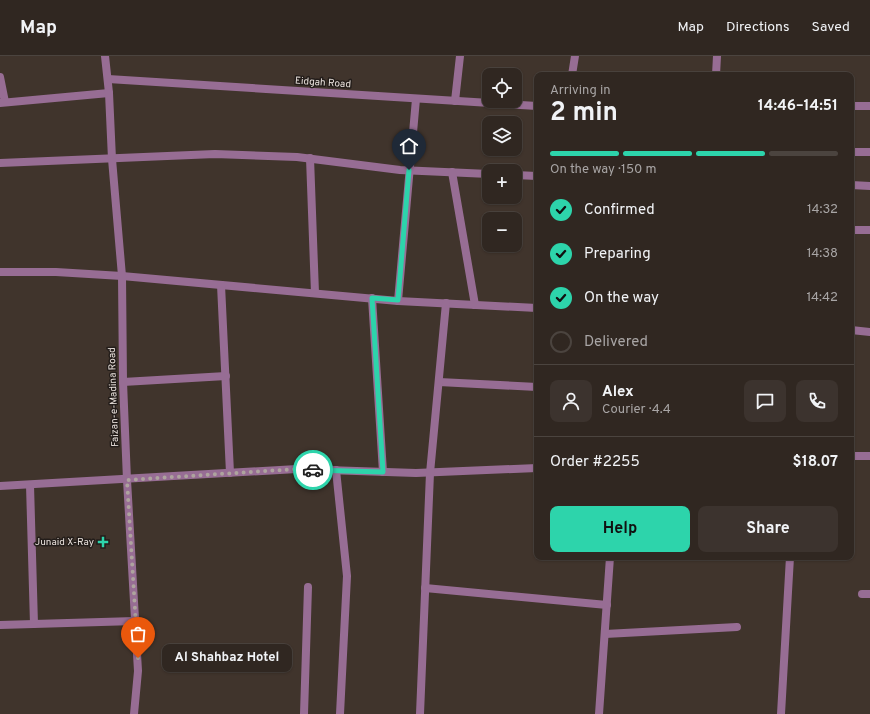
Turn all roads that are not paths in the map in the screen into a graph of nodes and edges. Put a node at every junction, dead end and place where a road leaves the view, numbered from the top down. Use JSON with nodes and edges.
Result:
{"nodes":[{"id":1,"x":105,"y":56,"type":"edge"},
{"id":2,"x":460,"y":56,"type":"edge"},
{"id":3,"x":575,"y":56,"type":"edge"},
{"id":4,"x":717,"y":56,"type":"edge"},
{"id":5,"x":572,"y":72,"type":"edge"},
{"id":6,"x":716,"y":72,"type":"edge"},
{"id":7,"x":0,"y":77,"type":"edge"},
{"id":8,"x":108,"y":79,"type":"junction"},
{"id":9,"x":109,"y":93,"type":"junction"},
{"id":10,"x":416,"y":99,"type":"junction"},
{"id":11,"x":454,"y":101,"type":"junction"},
{"id":12,"x":3,"y":102,"type":"edge"},
{"id":13,"x":534,"y":106,"type":"edge"},
{"id":14,"x":854,"y":106,"type":"edge"},
{"id":15,"x":870,"y":106,"type":"edge"},
{"id":16,"x":854,"y":152,"type":"edge"},
{"id":17,"x":870,"y":152,"type":"edge"},
{"id":18,"x":310,"y":158,"type":"junction"},
{"id":19,"x":112,"y":159,"type":"junction"},
{"id":20,"x":0,"y":163,"type":"edge"},
{"id":21,"x":409,"y":170,"type":"junction"},
{"id":22,"x":452,"y":172,"type":"junction"},
{"id":23,"x":482,"y":174,"type":"edge"},
{"id":24,"x":522,"y":175,"type":"edge"},
{"id":25,"x":534,"y":176,"type":"edge"},
{"id":26,"x":854,"y":186,"type":"edge"},
{"id":27,"x":870,"y":186,"type":"edge"},
{"id":28,"x":854,"y":230,"type":"edge"},
{"id":29,"x":870,"y":230,"type":"edge"},
{"id":30,"x":0,"y":272,"type":"edge"},
{"id":31,"x":122,"y":276,"type":"junction"},
{"id":32,"x":221,"y":285,"type":"junction"},
{"id":33,"x":315,"y":293,"type":"junction"},
{"id":34,"x":372,"y":298,"type":"junction"},
{"id":35,"x":398,"y":300,"type":"junction"},
{"id":36,"x":446,"y":303,"type":"junction"},
{"id":37,"x":475,"y":304,"type":"junction"},
{"id":38,"x":534,"y":308,"type":"edge"},
{"id":39,"x":854,"y":330,"type":"edge"},
{"id":40,"x":870,"y":332,"type":"edge"},
{"id":41,"x":226,"y":376,"type":"junction"},
{"id":42,"x":123,"y":382,"type":"junction"},
{"id":43,"x":439,"y":382,"type":"junction"},
{"id":44,"x":534,"y":387,"type":"edge"},
{"id":45,"x":854,"y":456,"type":"edge"},
{"id":46,"x":870,"y":456,"type":"edge"},
{"id":47,"x":534,"y":468,"type":"edge"},
{"id":48,"x":336,"y":470,"type":"junction"},
{"id":49,"x":383,"y":472,"type":"junction"},
{"id":50,"x":230,"y":473,"type":"junction"},
{"id":51,"x":430,"y":473,"type":"junction"},
{"id":52,"x":127,"y":480,"type":"junction"},
{"id":53,"x":30,"y":485,"type":"junction"},
{"id":54,"x":0,"y":486,"type":"edge"},
{"id":55,"x":610,"y":560,"type":"edge"},
{"id":56,"x":790,"y":560,"type":"edge"},
{"id":57,"x":308,"y":587,"type":"dead end"},
{"id":58,"x":425,"y":588,"type":"junction"},
{"id":59,"x":607,"y":605,"type":"junction"},
{"id":60,"x":135,"y":621,"type":"junction"},
{"id":61,"x":34,"y":624,"type":"junction"},
{"id":62,"x":0,"y":625,"type":"edge"},
{"id":63,"x":737,"y":627,"type":"dead end"},
{"id":64,"x":605,"y":634,"type":"junction"},
{"id":65,"x":134,"y":714,"type":"edge"},
{"id":66,"x":304,"y":714,"type":"edge"},
{"id":67,"x":340,"y":714,"type":"edge"},
{"id":68,"x":420,"y":714,"type":"edge"},
{"id":69,"x":599,"y":714,"type":"edge"},
{"id":70,"x":781,"y":714,"type":"edge"}],
"edges":[{"from":1,"to":8,"type":"street","name":"Faizan-e-Madina Road"},
{"from":2,"to":11,"type":"street"},
{"from":3,"to":5,"type":"street"},
{"from":4,"to":6,"type":"street"},
{"from":7,"to":12,"type":"street"},
{"from":8,"to":9,"type":"street","name":"Faizan-e-Madina Road"},
{"from":8,"to":10,"type":"street","name":"Eidgah Road"},
{"from":9,"to":12,"type":"street"},
{"from":9,"to":19,"type":"street","name":"Faizan-e-Madina Road"},
{"from":10,"to":11,"type":"street","name":"Eidgah Road"},
{"from":10,"to":21,"type":"street"},
{"from":11,"to":13,"type":"street","name":"Eidgah Road"},
{"from":14,"to":15,"type":"street"},
{"from":16,"to":17,"type":"street"},
{"from":18,"to":19,"type":"street"},
{"from":18,"to":21,"type":"street"},
{"from":18,"to":33,"type":"street"},
{"from":19,"to":20,"type":"street"},
{"from":19,"to":31,"type":"street","name":"Faizan-e-Madina Road"},
{"from":21,"to":22,"type":"street"},
{"from":21,"to":35,"type":"street"},
{"from":22,"to":23,"type":"street"},
{"from":22,"to":37,"type":"street"},
{"from":24,"to":25,"type":"street"},
{"from":26,"to":27,"type":"street"},
{"from":28,"to":29,"type":"street"},
{"from":30,"to":31,"type":"street"},
{"from":31,"to":32,"type":"street"},
{"from":31,"to":42,"type":"street","name":"Faizan-e-Madina Road"},
{"from":32,"to":33,"type":"street"},
{"from":32,"to":41,"type":"street"},
{"from":33,"to":34,"type":"street"},
{"from":34,"to":35,"type":"street"},
{"from":34,"to":49,"type":"street"},
{"from":35,"to":36,"type":"street"},
{"from":36,"to":37,"type":"street"},
{"from":36,"to":43,"type":"street"},
{"from":37,"to":38,"type":"street"},
{"from":39,"to":40,"type":"street"},
{"from":41,"to":42,"type":"street"},
{"from":41,"to":50,"type":"street"},
{"from":42,"to":52,"type":"street","name":"Faizan-e-Madina Road"},
{"from":43,"to":44,"type":"street"},
{"from":43,"to":51,"type":"street"},
{"from":45,"to":46,"type":"street"},
{"from":47,"to":51,"type":"street"},
{"from":48,"to":49,"type":"street"},
{"from":48,"to":50,"type":"street"},
{"from":48,"to":67,"type":"street"},
{"from":49,"to":51,"type":"street"},
{"from":50,"to":52,"type":"street"},
{"from":51,"to":58,"type":"street"},
{"from":52,"to":53,"type":"street"},
{"from":52,"to":60,"type":"street","name":"Faizan-e-Madina Road"},
{"from":53,"to":54,"type":"street"},
{"from":53,"to":61,"type":"street"},
{"from":55,"to":59,"type":"street"},
{"from":56,"to":70,"type":"street"},
{"from":57,"to":66,"type":"street"},
{"from":58,"to":59,"type":"street"},
{"from":58,"to":68,"type":"street"},
{"from":59,"to":64,"type":"street"},
{"from":60,"to":61,"type":"street"},
{"from":60,"to":65,"type":"street","name":"Faizan-e-Madina Road"},
{"from":61,"to":62,"type":"street"},
{"from":63,"to":64,"type":"street"},
{"from":64,"to":69,"type":"street"}]}
